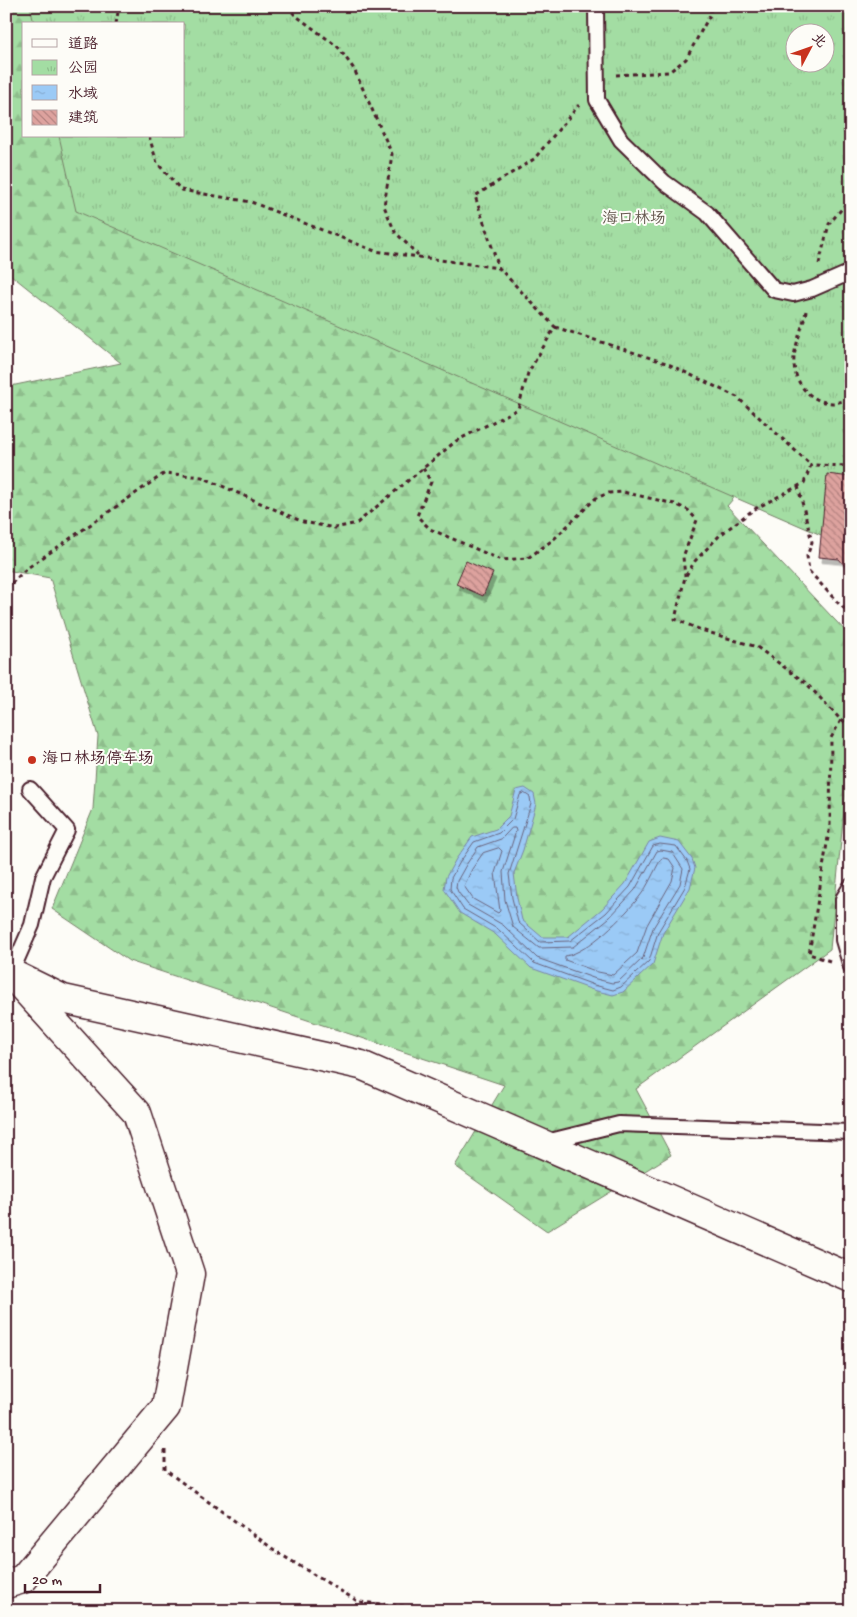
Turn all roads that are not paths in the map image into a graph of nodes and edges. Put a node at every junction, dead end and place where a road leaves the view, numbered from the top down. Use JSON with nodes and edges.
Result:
{"nodes":[{"id":1,"x":596,"y":6,"type":"edge"},
{"id":2,"x":851,"y":272,"type":"edge"},
{"id":3,"x":30,"y":789,"type":"dead end"},
{"id":4,"x":851,"y":886,"type":"edge"},
{"id":5,"x":851,"y":967,"type":"edge"},
{"id":6,"x":8,"y":972,"type":"edge"},
{"id":7,"x":851,"y":1132,"type":"edge"},
{"id":8,"x":542,"y":1144,"type":"junction"},
{"id":9,"x":851,"y":1278,"type":"edge"},
{"id":10,"x":6,"y":1584,"type":"edge"}],
"edges":[{"from":1,"to":2,"type":"lane"},
{"from":3,"to":6,"type":"lane"},
{"from":4,"to":5,"type":"lane"},
{"from":6,"to":8,"type":"street"},
{"from":6,"to":10,"type":"street"},
{"from":7,"to":8,"type":"lane"},
{"from":8,"to":9,"type":"street"}]}
